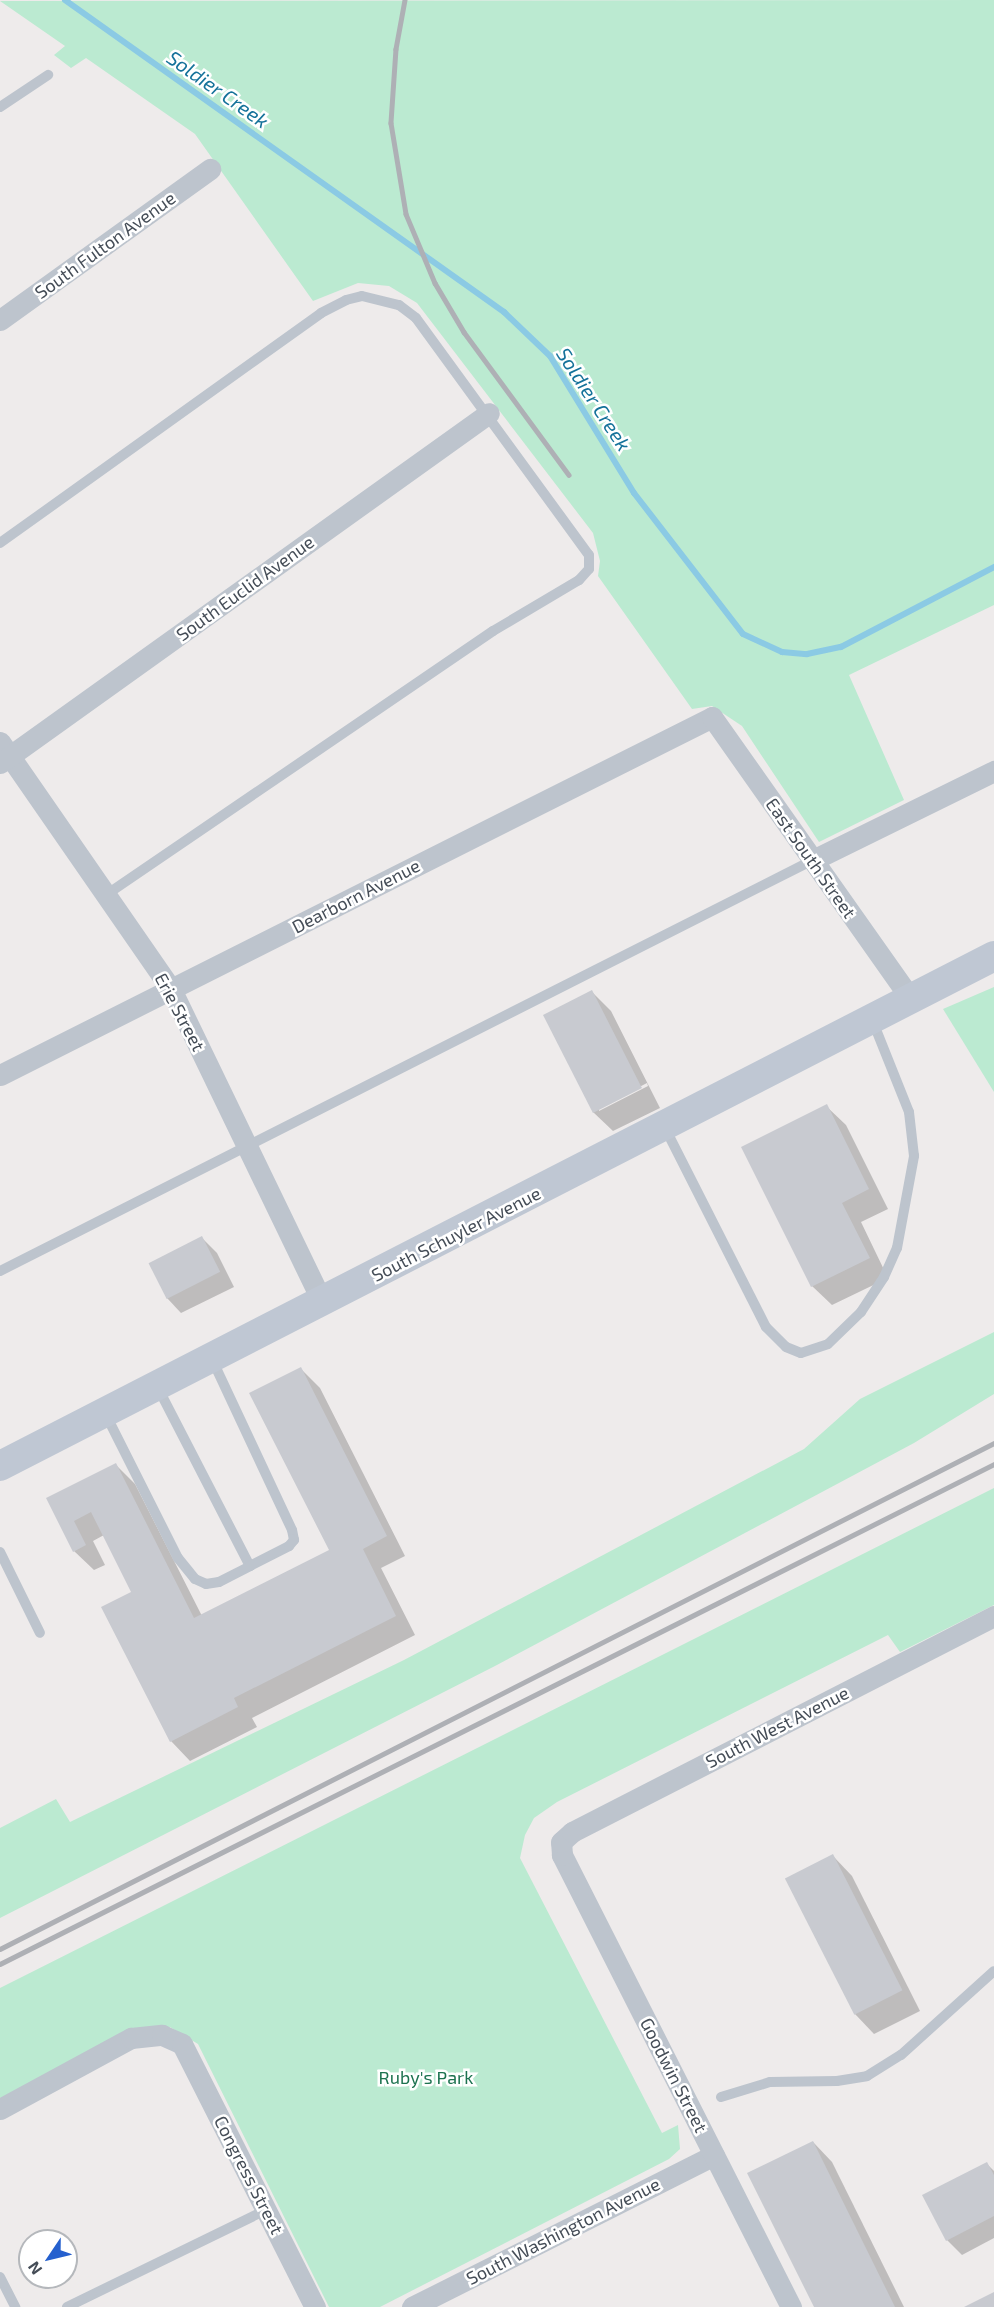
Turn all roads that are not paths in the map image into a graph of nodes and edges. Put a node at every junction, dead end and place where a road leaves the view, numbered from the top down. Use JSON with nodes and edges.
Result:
{"nodes":[{"id":1,"x":48,"y":75,"type":"dead end"},
{"id":2,"x":0,"y":107,"type":"edge"},
{"id":3,"x":210,"y":170,"type":"dead end"},
{"id":4,"x":0,"y":320,"type":"edge"},
{"id":5,"x":489,"y":413,"type":"junction"},
{"id":6,"x":0,"y":543,"type":"edge"},
{"id":7,"x":712,"y":717,"type":"joint"},
{"id":8,"x":3,"y":754,"type":"edge"},
{"id":9,"x":994,"y":771,"type":"edge"},
{"id":10,"x":813,"y":860,"type":"junction"},
{"id":11,"x":106,"y":895,"type":"junction"},
{"id":12,"x":994,"y":956,"type":"edge"},
{"id":13,"x":171,"y":989,"type":"junction"},
{"id":14,"x":910,"y":998,"type":"junction"},
{"id":15,"x":871,"y":1018,"type":"junction"},
{"id":16,"x":0,"y":1075,"type":"edge"},
{"id":17,"x":664,"y":1126,"type":"junction"},
{"id":18,"x":247,"y":1146,"type":"junction"},
{"id":19,"x":0,"y":1271,"type":"edge"},
{"id":20,"x":323,"y":1304,"type":"junction"},
{"id":21,"x":212,"y":1359,"type":"junction"},
{"id":22,"x":157,"y":1387,"type":"junction"},
{"id":23,"x":105,"y":1413,"type":"junction"},
{"id":24,"x":0,"y":1466,"type":"edge"},
{"id":25,"x":0,"y":1552,"type":"edge"},
{"id":26,"x":250,"y":1566,"type":"junction"},
{"id":27,"x":994,"y":1616,"type":"edge"},
{"id":28,"x":40,"y":1633,"type":"dead end"},
{"id":29,"x":561,"y":1842,"type":"joint"},
{"id":30,"x":994,"y":1971,"type":"edge"},
{"id":31,"x":721,"y":2097,"type":"dead end"},
{"id":32,"x":0,"y":2109,"type":"edge"},
{"id":33,"x":714,"y":2155,"type":"junction"},
{"id":34,"x":266,"y":2210,"type":"junction"},
{"id":35,"x":0,"y":2277,"type":"edge"},
{"id":36,"x":15,"y":2307,"type":"edge"},
{"id":37,"x":67,"y":2307,"type":"edge"},
{"id":38,"x":315,"y":2307,"type":"edge"},
{"id":39,"x":412,"y":2307,"type":"edge"},
{"id":40,"x":791,"y":2307,"type":"edge"}],
"edges":[{"from":1,"to":2,"type":"lane"},
{"from":3,"to":4,"type":"street","name":"South Fulton Avenue"},
{"from":5,"to":6,"type":"lane"},
{"from":5,"to":8,"type":"street","name":"South Euclid Avenue"},
{"from":5,"to":11,"type":"lane"},
{"from":7,"to":10,"type":"street","name":"East South Street"},
{"from":7,"to":13,"type":"street","name":"Dearborn Avenue"},
{"from":8,"to":11,"type":"street","name":"Erie Street"},
{"from":9,"to":10,"type":"street"},
{"from":10,"to":14,"type":"street","name":"East South Street"},
{"from":10,"to":18,"type":"lane"},
{"from":11,"to":13,"type":"street","name":"Erie Street"},
{"from":12,"to":14,"type":"main road","name":"South Schuyler Avenue"},
{"from":13,"to":16,"type":"street","name":"Dearborn Avenue"},
{"from":13,"to":18,"type":"street","name":"Erie Street"},
{"from":14,"to":15,"type":"main road","name":"South Schuyler Avenue"},
{"from":15,"to":17,"type":"main road","name":"South Schuyler Avenue"},
{"from":15,"to":17,"type":"lane"},
{"from":17,"to":20,"type":"main road","name":"South Schuyler Avenue"},
{"from":18,"to":19,"type":"lane"},
{"from":18,"to":20,"type":"street","name":"Erie Street"},
{"from":20,"to":21,"type":"main road","name":"South Schuyler Avenue"},
{"from":21,"to":22,"type":"main road","name":"South Schuyler Avenue"},
{"from":21,"to":26,"type":"lane"},
{"from":22,"to":23,"type":"main road","name":"South Schuyler Avenue"},
{"from":22,"to":26,"type":"lane"},
{"from":23,"to":24,"type":"main road","name":"South Schuyler Avenue"},
{"from":23,"to":26,"type":"lane"},
{"from":25,"to":28,"type":"lane"},
{"from":27,"to":29,"type":"street","name":"South West Avenue"},
{"from":29,"to":33,"type":"street","name":"Goodwin Street"},
{"from":30,"to":31,"type":"lane"},
{"from":32,"to":34,"type":"street","name":"Congress Street"},
{"from":33,"to":39,"type":"street","name":"South Washington Avenue"},
{"from":33,"to":40,"type":"street","name":"Goodwin Street"},
{"from":34,"to":37,"type":"lane"},
{"from":34,"to":38,"type":"street","name":"Congress Street"},
{"from":35,"to":36,"type":"lane"}]}
